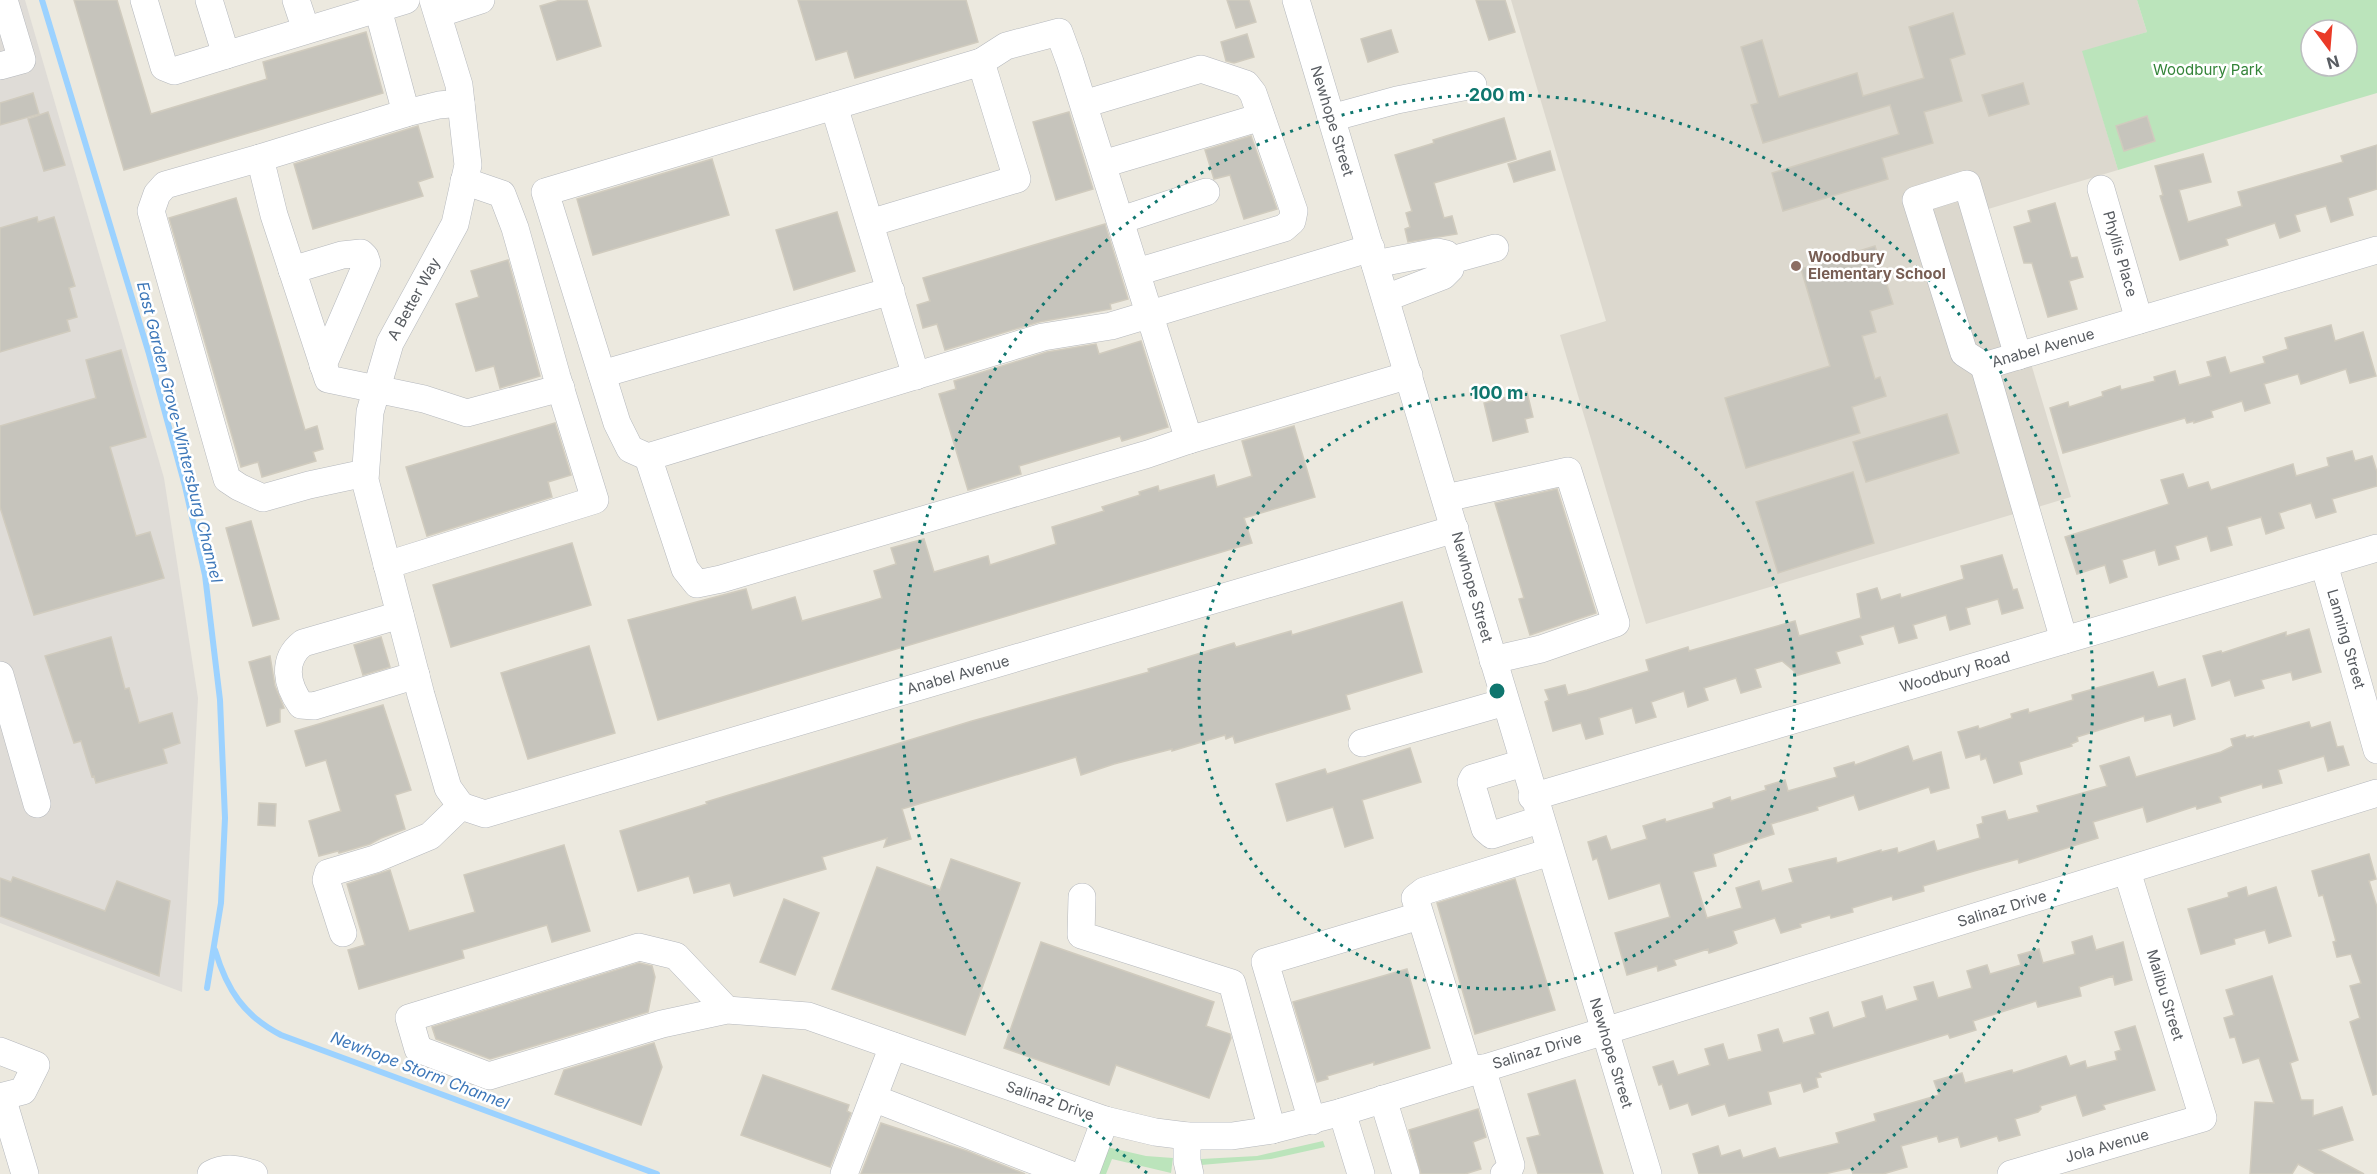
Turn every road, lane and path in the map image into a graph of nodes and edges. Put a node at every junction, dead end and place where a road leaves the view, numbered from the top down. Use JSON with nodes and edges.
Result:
{"nodes":[{"id":1,"x":4,"y":0,"type":"edge"},
{"id":2,"x":144,"y":0,"type":"edge"},
{"id":3,"x":209,"y":0,"type":"edge"},
{"id":4,"x":296,"y":0,"type":"edge"},
{"id":5,"x":481,"y":0,"type":"edge"},
{"id":6,"x":1296,"y":0,"type":"edge"},
{"id":7,"x":390,"y":3,"type":"edge"},
{"id":8,"x":435,"y":7,"type":"edge"},
{"id":9,"x":306,"y":30,"type":"junction"},
{"id":10,"x":226,"y":55,"type":"junction"},
{"id":11,"x":981,"y":62,"type":"junction"},
{"id":12,"x":0,"y":66,"type":"edge"},
{"id":13,"x":1473,"y":85,"type":"dead end"},
{"id":14,"x":460,"y":103,"type":"junction"},
{"id":15,"x":1084,"y":104,"type":"junction"},
{"id":16,"x":834,"y":106,"type":"junction"},
{"id":17,"x":406,"y":113,"type":"junction"},
{"id":18,"x":1262,"y":117,"type":"junction"},
{"id":19,"x":1331,"y":118,"type":"junction"},
{"id":20,"x":260,"y":158,"type":"junction"},
{"id":21,"x":1103,"y":164,"type":"junction"},
{"id":22,"x":464,"y":181,"type":"junction"},
{"id":23,"x":2102,"y":189,"type":"dead end"},
{"id":24,"x":1206,"y":192,"type":"dead end"},
{"id":25,"x":1120,"y":220,"type":"junction"},
{"id":26,"x":870,"y":223,"type":"junction"},
{"id":27,"x":1495,"y":248,"type":"dead end"},
{"id":28,"x":2377,"y":250,"type":"edge"},
{"id":29,"x":1373,"y":256,"type":"junction"},
{"id":30,"x":1448,"y":261,"type":"junction"},
{"id":31,"x":292,"y":270,"type":"junction"},
{"id":32,"x":1137,"y":272,"type":"junction"},
{"id":33,"x":891,"y":291,"type":"junction"},
{"id":34,"x":1386,"y":298,"type":"junction"},
{"id":35,"x":1150,"y":314,"type":"junction"},
{"id":36,"x":2139,"y":320,"type":"junction"},
{"id":37,"x":2018,"y":356,"type":"junction"},
{"id":38,"x":323,"y":365,"type":"junction"},
{"id":39,"x":1984,"y":366,"type":"junction"},
{"id":40,"x":602,"y":374,"type":"junction"},
{"id":41,"x":1409,"y":375,"type":"junction"},
{"id":42,"x":916,"y":376,"type":"junction"},
{"id":43,"x":377,"y":388,"type":"junction"},
{"id":44,"x":561,"y":388,"type":"junction"},
{"id":45,"x":1189,"y":440,"type":"junction"},
{"id":46,"x":648,"y":457,"type":"junction"},
{"id":47,"x":366,"y":473,"type":"junction"},
{"id":48,"x":1446,"y":498,"type":"junction"},
{"id":49,"x":1455,"y":529,"type":"junction"},
{"id":50,"x":2377,"y":548,"type":"edge"},
{"id":51,"x":2324,"y":564,"type":"junction"},
{"id":52,"x":387,"y":565,"type":"junction"},
{"id":53,"x":400,"y":615,"type":"junction"},
{"id":54,"x":2064,"y":640,"type":"junction"},
{"id":55,"x":1493,"y":660,"type":"junction"},
{"id":56,"x":0,"y":675,"type":"edge"},
{"id":57,"x":416,"y":675,"type":"junction"},
{"id":58,"x":1505,"y":702,"type":"junction"},
{"id":59,"x":1362,"y":743,"type":"dead end"},
{"id":60,"x":2377,"y":750,"type":"edge"},
{"id":61,"x":1523,"y":763,"type":"junction"},
{"id":62,"x":2377,"y":793,"type":"edge"},
{"id":63,"x":37,"y":804,"type":"dead end"},
{"id":64,"x":461,"y":806,"type":"junction"},
{"id":65,"x":1536,"y":808,"type":"junction"},
{"id":66,"x":1550,"y":852,"type":"junction"},
{"id":67,"x":2127,"y":871,"type":"junction"},
{"id":68,"x":1082,"y":897,"type":"dead end"},
{"id":69,"x":1419,"y":916,"type":"junction"},
{"id":70,"x":343,"y":933,"type":"dead end"},
{"id":71,"x":727,"y":1010,"type":"junction"},
{"id":72,"x":1604,"y":1030,"type":"junction"},
{"id":73,"x":893,"y":1046,"type":"junction"},
{"id":74,"x":0,"y":1051,"type":"edge"},
{"id":75,"x":1476,"y":1070,"type":"junction"},
{"id":76,"x":1,"y":1097,"type":"edge"},
{"id":77,"x":873,"y":1098,"type":"junction"},
{"id":78,"x":1383,"y":1099,"type":"junction"},
{"id":79,"x":1342,"y":1112,"type":"junction"},
{"id":80,"x":2203,"y":1118,"type":"joint"},
{"id":81,"x":1105,"y":1120,"type":"junction"},
{"id":82,"x":1312,"y":1121,"type":"junction"},
{"id":83,"x":1272,"y":1130,"type":"junction"},
{"id":84,"x":1187,"y":1136,"type":"junction"},
{"id":85,"x":25,"y":1174,"type":"edge"},
{"id":86,"x":211,"y":1174,"type":"edge"},
{"id":87,"x":254,"y":1174,"type":"edge"},
{"id":88,"x":844,"y":1174,"type":"edge"},
{"id":89,"x":1069,"y":1174,"type":"edge"},
{"id":90,"x":1085,"y":1174,"type":"edge"},
{"id":91,"x":1190,"y":1174,"type":"edge"},
{"id":92,"x":1360,"y":1174,"type":"edge"},
{"id":93,"x":1406,"y":1174,"type":"edge"},
{"id":94,"x":1504,"y":1174,"type":"edge"},
{"id":95,"x":1648,"y":1174,"type":"edge"},
{"id":96,"x":2011,"y":1174,"type":"edge"}],
"edges":[{"from":1,"to":12,"type":"street"},
{"from":2,"to":10,"type":"street"},
{"from":3,"to":10,"type":"street"},
{"from":4,"to":9,"type":"street"},
{"from":5,"to":8,"type":"street"},
{"from":6,"to":19,"type":"street","name":"Newhope Street"},
{"from":7,"to":9,"type":"street"},
{"from":7,"to":17,"type":"street"},
{"from":8,"to":14,"type":"street","name":"A Better Way"},
{"from":9,"to":10,"type":"street"},
{"from":11,"to":15,"type":"street"},
{"from":11,"to":16,"type":"street"},
{"from":11,"to":26,"type":"street"},
{"from":13,"to":19,"type":"street"},
{"from":14,"to":17,"type":"street"},
{"from":14,"to":22,"type":"street","name":"A Better Way"},
{"from":15,"to":18,"type":"street"},
{"from":15,"to":21,"type":"street"},
{"from":16,"to":26,"type":"street"},
{"from":16,"to":40,"type":"street"},
{"from":17,"to":20,"type":"street"},
{"from":18,"to":21,"type":"street"},
{"from":18,"to":32,"type":"street"},
{"from":19,"to":29,"type":"street","name":"Newhope Street"},
{"from":20,"to":31,"type":"street"},
{"from":20,"to":47,"type":"street"},
{"from":21,"to":25,"type":"street"},
{"from":22,"to":43,"type":"street","name":"A Better Way"},
{"from":22,"to":44,"type":"street"},
{"from":23,"to":36,"type":"street","name":"Phyllis Place"},
{"from":24,"to":25,"type":"street"},
{"from":25,"to":32,"type":"street"},
{"from":26,"to":33,"type":"street"},
{"from":27,"to":30,"type":"street"},
{"from":28,"to":36,"type":"street","name":"Anabel Avenue"},
{"from":29,"to":30,"type":"street"},
{"from":29,"to":34,"type":"street","name":"Newhope Street"},
{"from":29,"to":35,"type":"street"},
{"from":30,"to":34,"type":"street"},
{"from":31,"to":38,"type":"street"},
{"from":31,"to":38,"type":"street"},
{"from":32,"to":35,"type":"street"},
{"from":33,"to":40,"type":"street"},
{"from":33,"to":42,"type":"street"},
{"from":34,"to":41,"type":"street","name":"Newhope Street"},
{"from":35,"to":42,"type":"street"},
{"from":35,"to":45,"type":"street"},
{"from":36,"to":37,"type":"street","name":"Anabel Avenue"},
{"from":37,"to":39,"type":"street","name":"Anabel Avenue"},
{"from":37,"to":39,"type":"street"},
{"from":38,"to":43,"type":"street"},
{"from":39,"to":54,"type":"street","name":"Anabel Avenue"},
{"from":40,"to":46,"type":"street"},
{"from":41,"to":45,"type":"street"},
{"from":41,"to":48,"type":"street","name":"Newhope Street"},
{"from":42,"to":46,"type":"street"},
{"from":43,"to":44,"type":"street"},
{"from":43,"to":47,"type":"street","name":"A Better Way"},
{"from":44,"to":52,"type":"street"},
{"from":45,"to":46,"type":"street"},
{"from":47,"to":52,"type":"street","name":"A Better Way"},
{"from":48,"to":49,"type":"street","name":"Newhope Street"},
{"from":48,"to":55,"type":"street"},
{"from":49,"to":55,"type":"street","name":"Newhope Street"},
{"from":49,"to":64,"type":"street","name":"Anabel Avenue"},
{"from":50,"to":51,"type":"street","name":"Woodbury Road"},
{"from":51,"to":54,"type":"street","name":"Woodbury Road"},
{"from":51,"to":60,"type":"street","name":"Lanning Street"},
{"from":52,"to":53,"type":"street","name":"A Better Way"},
{"from":53,"to":57,"type":"street","name":"A Better Way"},
{"from":53,"to":57,"type":"street"},
{"from":54,"to":65,"type":"street","name":"Woodbury Road"},
{"from":55,"to":58,"type":"street","name":"Newhope Street"},
{"from":56,"to":63,"type":"street"},
{"from":57,"to":64,"type":"street","name":"A Better Way"},
{"from":58,"to":59,"type":"street"},
{"from":58,"to":61,"type":"street","name":"Newhope Street"},
{"from":61,"to":65,"type":"street","name":"Newhope Street"},
{"from":61,"to":65,"type":"street","name":"Woodbury Road"},
{"from":62,"to":67,"type":"street","name":"Salinaz Drive"},
{"from":64,"to":70,"type":"street"},
{"from":65,"to":66,"type":"street","name":"Newhope Street"},
{"from":66,"to":69,"type":"street"},
{"from":66,"to":72,"type":"street","name":"Newhope Street"},
{"from":67,"to":72,"type":"street","name":"Salinaz Drive"},
{"from":67,"to":80,"type":"street","name":"Malibu Street"},
{"from":68,"to":83,"type":"street"},
{"from":69,"to":75,"type":"street"},
{"from":69,"to":82,"type":"street"},
{"from":71,"to":71,"type":"street","name":"Salinaz Drive"},
{"from":71,"to":73,"type":"street","name":"Salinaz Drive"},
{"from":72,"to":75,"type":"street","name":"Salinaz Drive"},
{"from":72,"to":95,"type":"street","name":"Newhope Street"},
{"from":73,"to":77,"type":"street"},
{"from":73,"to":81,"type":"street","name":"Salinaz Drive"},
{"from":74,"to":76,"type":"street"},
{"from":75,"to":78,"type":"street","name":"Salinaz Drive"},
{"from":75,"to":94,"type":"street"},
{"from":76,"to":85,"type":"street"},
{"from":77,"to":88,"type":"street"},
{"from":77,"to":89,"type":"street"},
{"from":78,"to":79,"type":"street","name":"Salinaz Drive"},
{"from":78,"to":93,"type":"street"},
{"from":79,"to":82,"type":"street","name":"Salinaz Drive"},
{"from":79,"to":92,"type":"street"},
{"from":80,"to":96,"type":"street","name":"Jola Avenue"},
{"from":81,"to":84,"type":"street","name":"Salinaz Drive"},
{"from":81,"to":90,"type":"street"},
{"from":82,"to":83,"type":"street","name":"Salinaz Drive"},
{"from":83,"to":84,"type":"street","name":"Salinaz Drive"},
{"from":84,"to":91,"type":"street"},
{"from":86,"to":87,"type":"street"}]}
